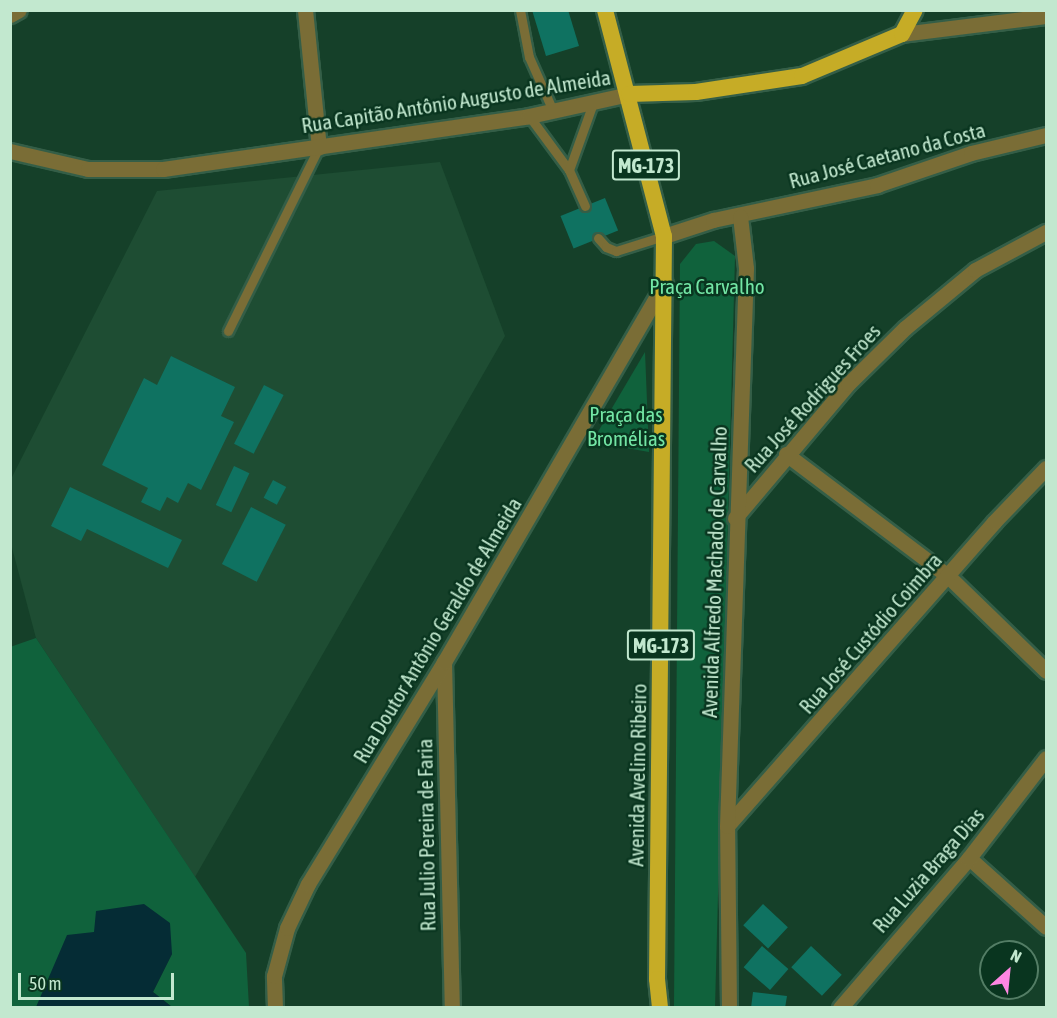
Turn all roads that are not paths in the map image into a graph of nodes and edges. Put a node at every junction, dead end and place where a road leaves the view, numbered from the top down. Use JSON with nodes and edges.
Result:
{"nodes":[{"id":1,"x":18,"y":10,"type":"edge"},
{"id":2,"x":305,"y":10,"type":"edge"},
{"id":3,"x":520,"y":10,"type":"edge"},
{"id":4,"x":604,"y":10,"type":"edge"},
{"id":5,"x":915,"y":10,"type":"edge"},
{"id":6,"x":10,"y":15,"type":"edge"},
{"id":7,"x":1047,"y":16,"type":"edge"},
{"id":8,"x":902,"y":34,"type":"junction"},
{"id":9,"x":629,"y":94,"type":"junction"},
{"id":10,"x":593,"y":103,"type":"junction"},
{"id":11,"x":553,"y":111,"type":"junction"},
{"id":12,"x":529,"y":116,"type":"junction"},
{"id":13,"x":1047,"y":135,"type":"edge"},
{"id":14,"x":319,"y":147,"type":"junction"},
{"id":15,"x":10,"y":152,"type":"edge"},
{"id":16,"x":569,"y":170,"type":"junction"},
{"id":17,"x":585,"y":206,"type":"dead end"},
{"id":18,"x":740,"y":216,"type":"junction"},
{"id":19,"x":1047,"y":232,"type":"edge"},
{"id":20,"x":664,"y":236,"type":"junction"},
{"id":21,"x":598,"y":238,"type":"dead end"},
{"id":22,"x":664,"y":283,"type":"junction"},
{"id":23,"x":228,"y":331,"type":"dead end"},
{"id":24,"x":786,"y":454,"type":"junction"},
{"id":25,"x":1047,"y":468,"type":"edge"},
{"id":26,"x":735,"y":518,"type":"junction"},
{"id":27,"x":949,"y":577,"type":"junction"},
{"id":28,"x":444,"y":662,"type":"junction"},
{"id":29,"x":1047,"y":671,"type":"edge"},
{"id":30,"x":1047,"y":758,"type":"edge"},
{"id":31,"x":727,"y":826,"type":"junction"},
{"id":32,"x":969,"y":858,"type":"junction"},
{"id":33,"x":1047,"y":927,"type":"edge"},
{"id":34,"x":275,"y":1008,"type":"edge"},
{"id":35,"x":452,"y":1008,"type":"edge"},
{"id":36,"x":660,"y":1008,"type":"edge"},
{"id":37,"x":729,"y":1008,"type":"edge"},
{"id":38,"x":840,"y":1008,"type":"edge"}],
"edges":[{"from":1,"to":6,"type":"street"},
{"from":2,"to":14,"type":"street"},
{"from":3,"to":11,"type":"lane"},
{"from":4,"to":9,"type":"highway","name":"Avenida Avelino Ribeiro","number":"MG-173"},
{"from":5,"to":8,"type":"highway"},
{"from":7,"to":8,"type":"street"},
{"from":8,"to":9,"type":"highway","name":"Rua Capitão Antônio Augusto de Almeida"},
{"from":9,"to":10,"type":"street","name":"Rua Capitão Antônio Augusto de Almeida"},
{"from":9,"to":20,"type":"highway","name":"Avenida Avelino Ribeiro","number":"MG-173"},
{"from":10,"to":11,"type":"street","name":"Rua Capitão Antônio Augusto de Almeida"},
{"from":10,"to":16,"type":"lane"},
{"from":11,"to":12,"type":"street","name":"Rua Capitão Antônio Augusto de Almeida"},
{"from":12,"to":14,"type":"street","name":"Rua Capitão Antônio Augusto de Almeida"},
{"from":12,"to":16,"type":"lane"},
{"from":13,"to":18,"type":"street","name":"Rua José Caetano da Costa"},
{"from":14,"to":15,"type":"street","name":"Rua Capitão Antônio Augusto de Almeida"},
{"from":14,"to":23,"type":"lane"},
{"from":16,"to":17,"type":"lane"},
{"from":18,"to":20,"type":"street"},
{"from":18,"to":26,"type":"street","name":"Avenida Alfredo Machado de Carvalho"},
{"from":19,"to":24,"type":"street","name":"Rua José Rodrigues Froes"},
{"from":20,"to":21,"type":"lane"},
{"from":20,"to":22,"type":"highway","name":"Avenida Avelino Ribeiro","number":"MG-173"},
{"from":22,"to":28,"type":"street","name":"Rua Doutor Antônio Geraldo de Almeida"},
{"from":22,"to":36,"type":"highway","name":"Avenida Avelino Ribeiro","number":"MG-173"},
{"from":24,"to":26,"type":"street","name":"Rua José Rodrigues Froes"},
{"from":24,"to":27,"type":"street"},
{"from":25,"to":27,"type":"street","name":"Rua José Custódio Coimbra"},
{"from":26,"to":31,"type":"street","name":"Avenida Alfredo Machado de Carvalho"},
{"from":27,"to":29,"type":"street"},
{"from":27,"to":31,"type":"street","name":"Rua José Custódio Coimbra"},
{"from":28,"to":34,"type":"street","name":"Rua Doutor Antônio Geraldo de Almeida"},
{"from":28,"to":35,"type":"street","name":"Rua Julio Pereira de Faria"},
{"from":30,"to":32,"type":"street","name":"Rua Luzia Braga Dias"},
{"from":31,"to":37,"type":"street","name":"Avenida Alfredo Machado de Carvalho"},
{"from":32,"to":33,"type":"street"},
{"from":32,"to":38,"type":"street","name":"Rua Luzia Braga Dias"}]}
